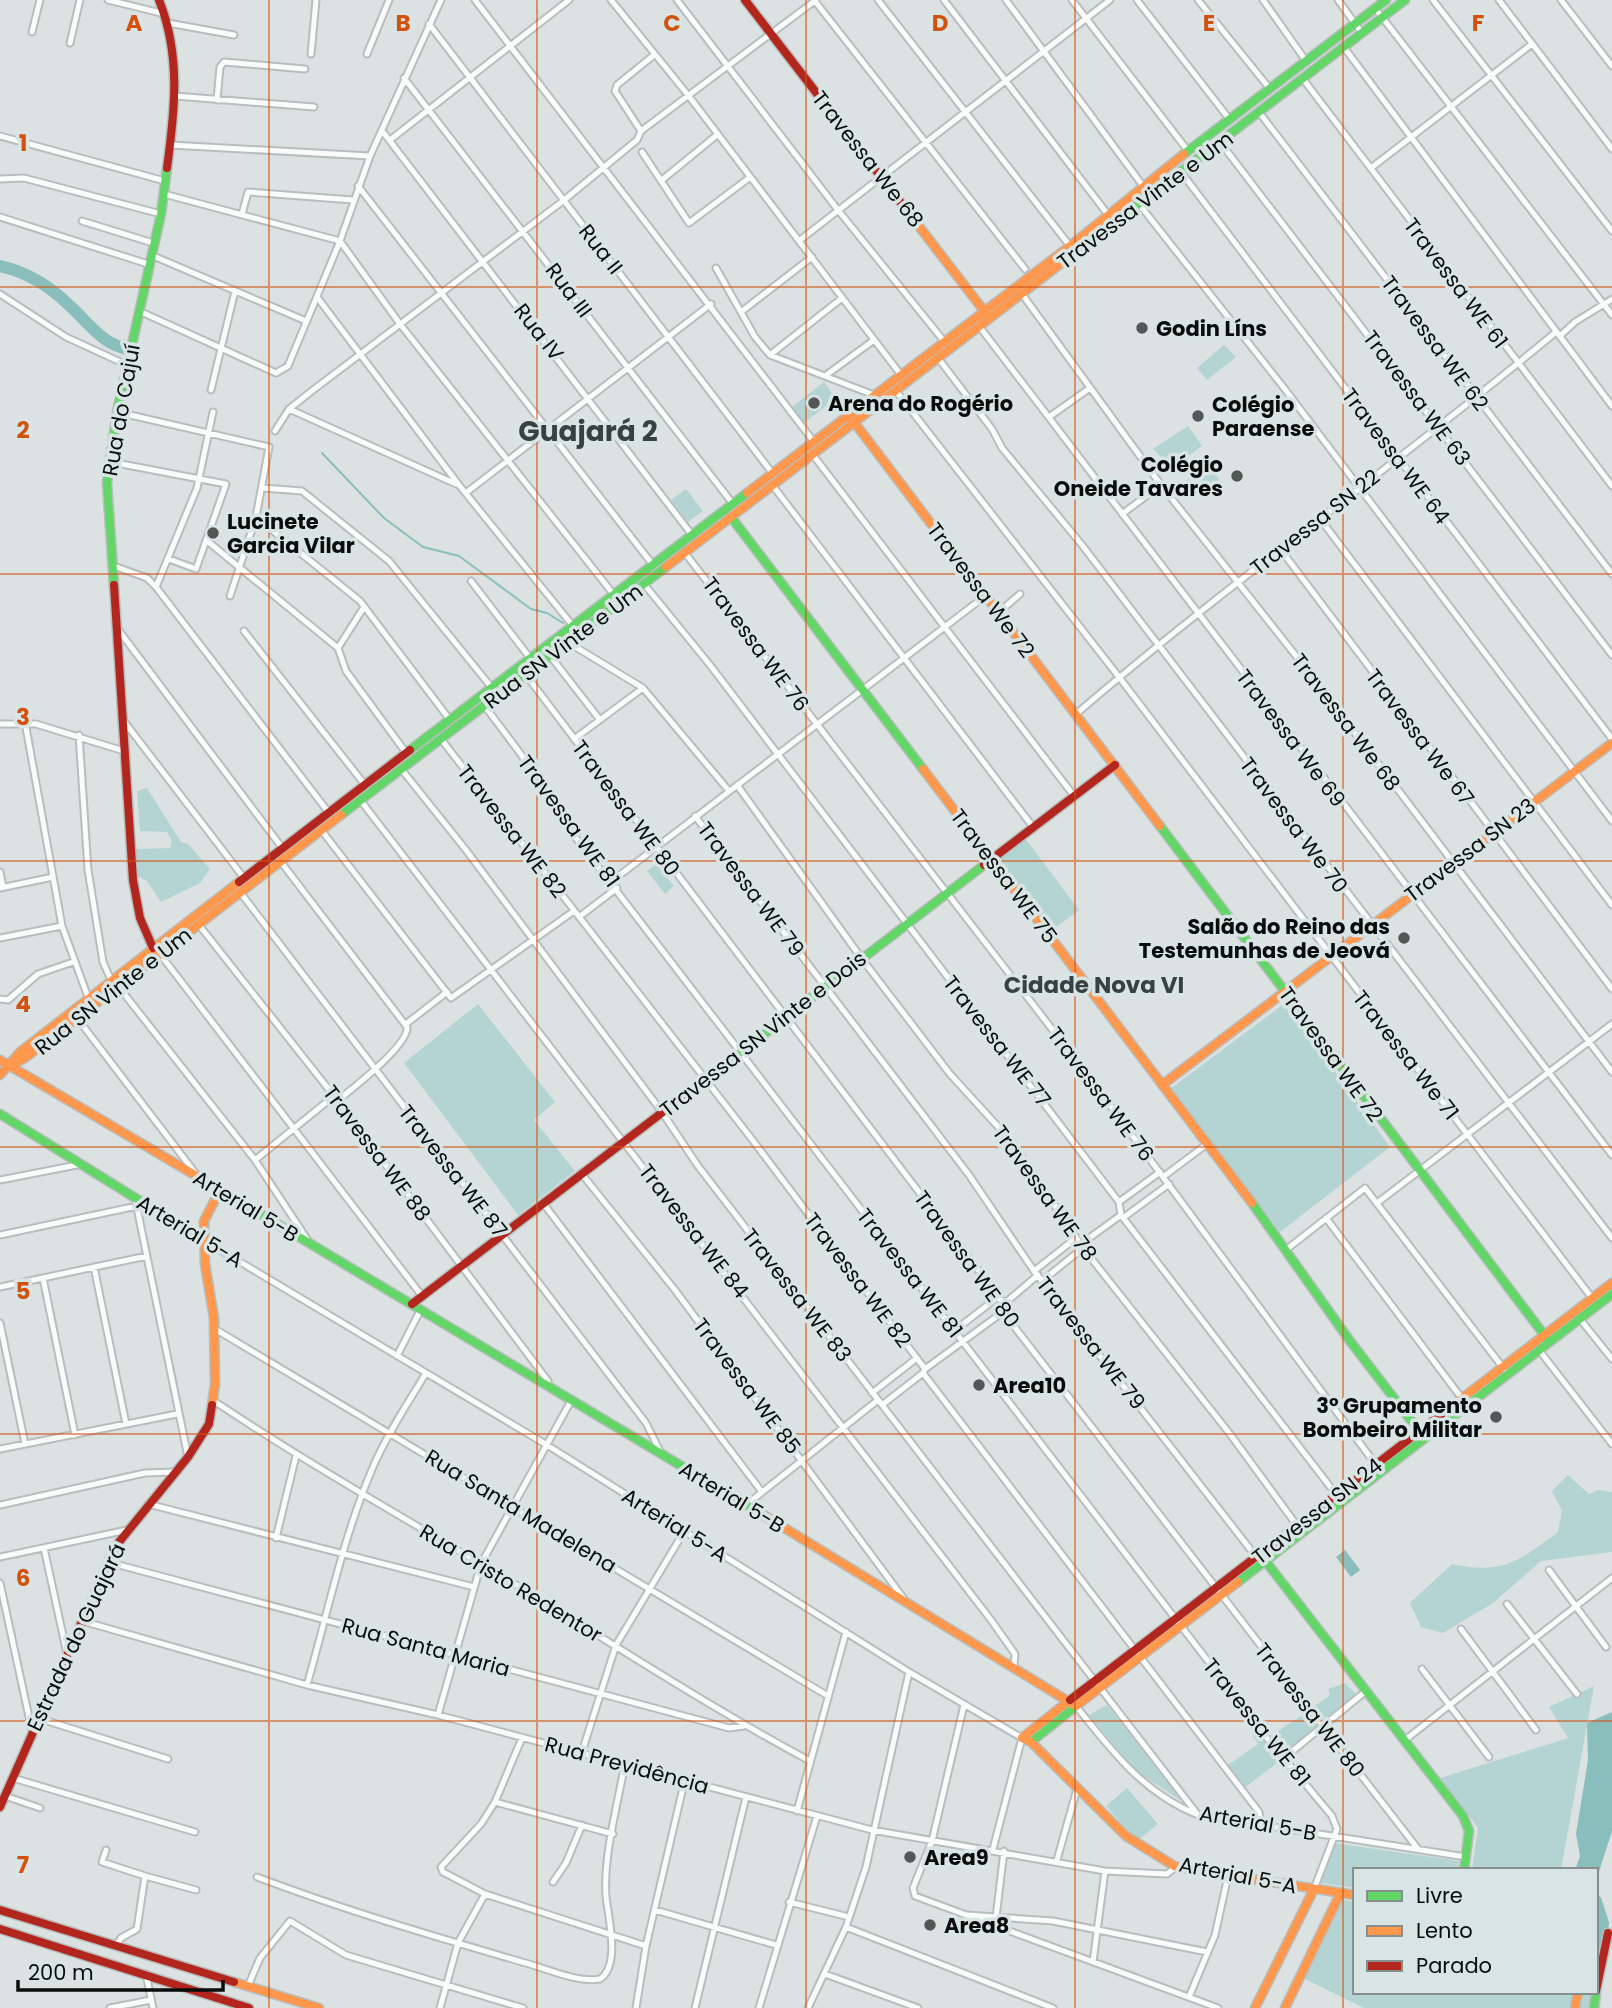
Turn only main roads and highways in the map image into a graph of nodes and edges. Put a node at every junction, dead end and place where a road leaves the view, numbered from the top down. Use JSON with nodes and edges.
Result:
{"nodes":[{"id":1,"x":159,"y":0,"type":"edge"},
{"id":2,"x":745,"y":0,"type":"edge"},
{"id":3,"x":1386,"y":0,"type":"edge"},
{"id":4,"x":1405,"y":0,"type":"edge"},
{"id":5,"x":1005,"y":294,"type":"junction"},
{"id":6,"x":1011,"y":302,"type":"junction"},
{"id":7,"x":984,"y":309,"type":"junction"},
{"id":8,"x":990,"y":318,"type":"junction"},
{"id":9,"x":956,"y":331,"type":"junction"},
{"id":10,"x":962,"y":340,"type":"junction"},
{"id":11,"x":874,"y":395,"type":"joint"},
{"id":12,"x":885,"y":400,"type":"joint"},
{"id":13,"x":848,"y":415,"type":"junction"},
{"id":14,"x":855,"y":423,"type":"junction"},
{"id":15,"x":732,"y":517,"type":"junction"},
{"id":16,"x":500,"y":682,"type":"junction"},
{"id":17,"x":506,"y":690,"type":"junction"},
{"id":18,"x":1612,"y":741,"type":"edge"},
{"id":19,"x":1115,"y":765,"type":"junction"},
{"id":20,"x":332,"y":810,"type":"junction"},
{"id":21,"x":341,"y":816,"type":"junction"},
{"id":22,"x":992,"y":858,"type":"junction"},
{"id":23,"x":261,"y":871,"type":"junction"},
{"id":24,"x":157,"y":951,"type":"junction"},
{"id":25,"x":1286,"y":992,"type":"junction"},
{"id":26,"x":100,"y":994,"type":"junction"},
{"id":27,"x":0,"y":1060,"type":"edge"},
{"id":28,"x":10,"y":1066,"type":"junction"},
{"id":29,"x":0,"y":1075,"type":"edge"},
{"id":30,"x":1162,"y":1085,"type":"junction"},
{"id":31,"x":0,"y":1114,"type":"edge"},
{"id":32,"x":220,"y":1190,"type":"junction"},
{"id":33,"x":204,"y":1240,"type":"junction"},
{"id":34,"x":1612,"y":1283,"type":"edge"},
{"id":35,"x":1612,"y":1294,"type":"edge"},
{"id":36,"x":412,"y":1304,"type":"junction"},
{"id":37,"x":1547,"y":1338,"type":"junction"},
{"id":38,"x":1505,"y":1371,"type":"junction"},
{"id":39,"x":1419,"y":1430,"type":"junction"},
{"id":40,"x":1425,"y":1438,"type":"junction"},
{"id":41,"x":1339,"y":1499,"type":"junction"},
{"id":42,"x":1301,"y":1530,"type":"junction"},
{"id":43,"x":1267,"y":1563,"type":"junction"},
{"id":44,"x":1219,"y":1592,"type":"junction"},
{"id":45,"x":1073,"y":1703,"type":"junction"},
{"id":46,"x":1027,"y":1740,"type":"joint"},
{"id":47,"x":0,"y":1807,"type":"edge"},
{"id":48,"x":1464,"y":1868,"type":"edge"},
{"id":49,"x":1314,"y":1889,"type":"junction"},
{"id":50,"x":1340,"y":1894,"type":"junction"},
{"id":51,"x":1353,"y":1895,"type":"edge"},
{"id":52,"x":0,"y":1910,"type":"edge"},
{"id":53,"x":0,"y":1929,"type":"edge"},
{"id":54,"x":1610,"y":1933,"type":"edge"},
{"id":55,"x":179,"y":1965,"type":"junction"},
{"id":56,"x":174,"y":1982,"type":"junction"},
{"id":57,"x":1598,"y":1984,"type":"edge"},
{"id":58,"x":249,"y":2008,"type":"edge"},
{"id":59,"x":319,"y":2008,"type":"edge"},
{"id":60,"x":1255,"y":2008,"type":"edge"},
{"id":61,"x":1284,"y":2008,"type":"edge"}],
"edges":[{"from":1,"to":24,"type":"main road","name":"Rua do Cajuí"},
{"from":2,"to":7,"type":"main road","name":"Travessa We 68"},
{"from":3,"to":5,"type":"main road","name":"Travessa Vinte e Um"},
{"from":4,"to":6,"type":"main road","name":"Travessa Vinte e Um"},
{"from":5,"to":6,"type":"main road"},
{"from":5,"to":7,"type":"main road","name":"Travessa Vinte e Um"},
{"from":6,"to":8,"type":"main road","name":"Travessa Vinte e Um"},
{"from":7,"to":8,"type":"main road","name":"Travessa We 68"},
{"from":7,"to":9,"type":"main road","name":"Travessa Vinte e Um"},
{"from":8,"to":10,"type":"main road","name":"Travessa Vinte e Um"},
{"from":9,"to":10,"type":"main road"},
{"from":9,"to":11,"type":"main road","name":"Travessa Vinte e Um"},
{"from":10,"to":12,"type":"main road","name":"Travessa Vinte e Um"},
{"from":11,"to":13,"type":"main road","name":"Rua SN Vinte e Um"},
{"from":12,"to":14,"type":"main road","name":"Rua SN Vinte e Um"},
{"from":13,"to":14,"type":"main road","name":"Travessa We 72"},
{"from":13,"to":16,"type":"main road","name":"Rua SN Vinte e Um"},
{"from":14,"to":15,"type":"main road","name":"Rua SN Vinte e Um"},
{"from":14,"to":19,"type":"main road","name":"Travessa We 72"},
{"from":15,"to":17,"type":"main road","name":"Rua SN Vinte e Um"},
{"from":15,"to":22,"type":"main road","name":"Travessa WE 75"},
{"from":16,"to":17,"type":"main road"},
{"from":16,"to":20,"type":"main road","name":"Rua SN Vinte e Um"},
{"from":17,"to":21,"type":"main road","name":"Rua SN Vinte e Um"},
{"from":18,"to":25,"type":"main road","name":"Travessa SN 23"},
{"from":19,"to":22,"type":"main road","name":"Travessa SN Vinte e Dois"},
{"from":19,"to":25,"type":"main road","name":"Travessa WE 72"},
{"from":20,"to":21,"type":"main road"},
{"from":20,"to":23,"type":"main road","name":"Rua SN Vinte e Um"},
{"from":21,"to":23,"type":"main road","name":"Rua SN Vinte e Um"},
{"from":22,"to":30,"type":"main road","name":"Travessa WE 75"},
{"from":22,"to":36,"type":"main road","name":"Travessa SN Vinte e Dois"},
{"from":23,"to":24,"type":"main road","name":"Rua SN Vinte e Um"},
{"from":23,"to":24,"type":"main road","name":"Rua SN Vinte e Um"},
{"from":24,"to":26,"type":"main road","name":"Rua SN Vinte e Um"},
{"from":25,"to":30,"type":"main road","name":"Travessa SN 23"},
{"from":25,"to":37,"type":"main road","name":"Travessa WE 72"},
{"from":26,"to":28,"type":"main road","name":"Rua SN Vinte e Um"},
{"from":26,"to":28,"type":"main road","name":"Rua SN Vinte e Um"},
{"from":27,"to":28,"type":"main road","name":"Arterial 5-B"},
{"from":28,"to":29,"type":"main road"},
{"from":28,"to":32,"type":"main road","name":"Arterial 5-B"},
{"from":30,"to":39,"type":"main road","name":"Travessa WE 75"},
{"from":31,"to":33,"type":"main road","name":"Arterial 5-A"},
{"from":32,"to":33,"type":"main road","name":"Estrada do Guajará"},
{"from":32,"to":36,"type":"main road","name":"Arterial 5-B"},
{"from":33,"to":47,"type":"main road","name":"Estrada do Guajará"},
{"from":34,"to":37,"type":"main road","name":"Travessa SN 24"},
{"from":35,"to":37,"type":"main road","name":"Travessa SN 24"},
{"from":36,"to":45,"type":"main road","name":"Arterial 5-B"},
{"from":37,"to":38,"type":"main road","name":"Travessa SN 24"},
{"from":37,"to":38,"type":"main road","name":"Travessa SN 24"},
{"from":38,"to":39,"type":"main road","name":"Travessa SN 24"},
{"from":38,"to":40,"type":"main road","name":"Travessa SN 24"},
{"from":39,"to":40,"type":"main road","name":"Travessa WE 75"},
{"from":39,"to":41,"type":"main road","name":"Travessa SN 24"},
{"from":40,"to":41,"type":"main road","name":"Travessa SN 24"},
{"from":41,"to":42,"type":"main road","name":"Travessa SN 24"},
{"from":42,"to":43,"type":"main road","name":"Travessa SN 24"},
{"from":42,"to":44,"type":"main road","name":"Travessa SN 24"},
{"from":43,"to":44,"type":"main road","name":"Travessa SN 24"},
{"from":43,"to":48,"type":"main road","name":"Travessa WE 79"},
{"from":44,"to":45,"type":"main road","name":"Travessa SN 24"},
{"from":45,"to":46,"type":"main road","name":"Travessa SN 24"},
{"from":46,"to":49,"type":"main road","name":"Arterial 5-A"},
{"from":49,"to":50,"type":"main road","name":"Arterial 5-A"},
{"from":49,"to":60,"type":"main road"},
{"from":50,"to":51,"type":"main road","name":"Arterial 5-A"},
{"from":50,"to":61,"type":"main road"},
{"from":52,"to":55,"type":"main road"},
{"from":53,"to":56,"type":"main road"},
{"from":54,"to":57,"type":"main road"},
{"from":55,"to":56,"type":"main road"},
{"from":55,"to":59,"type":"main road"},
{"from":56,"to":58,"type":"main road"}]}
